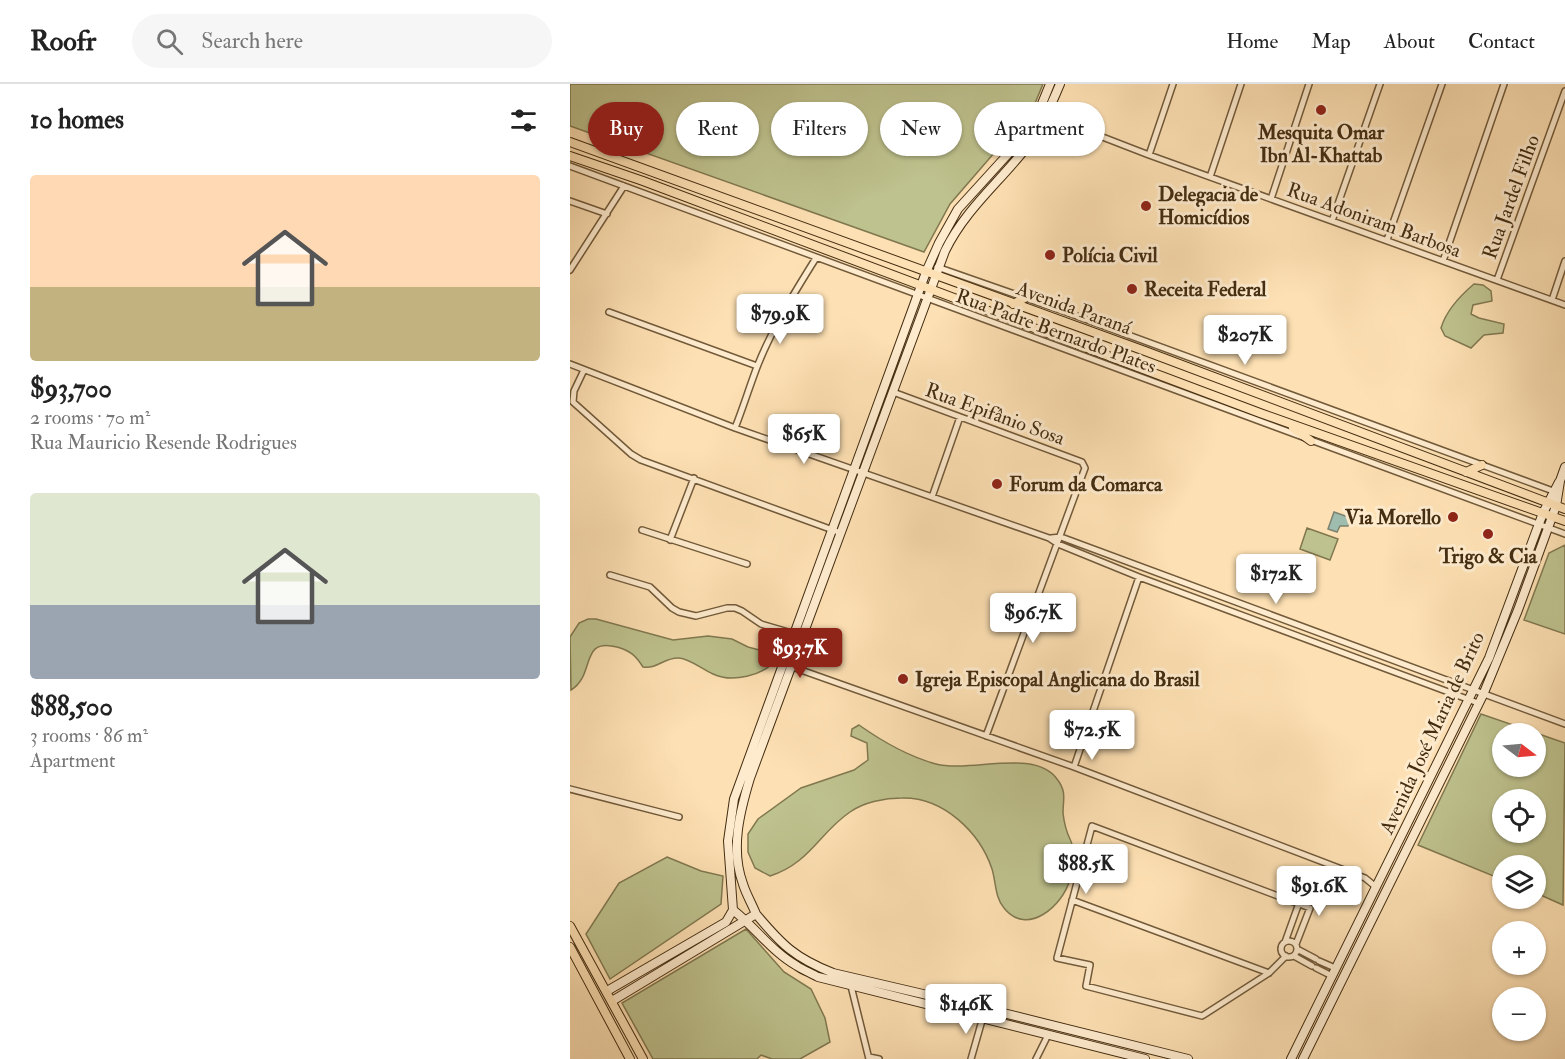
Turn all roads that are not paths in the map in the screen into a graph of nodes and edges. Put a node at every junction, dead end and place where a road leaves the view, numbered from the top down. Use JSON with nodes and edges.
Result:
{"nodes":[{"id":1,"x":1050,"y":84,"type":"edge"},
{"id":2,"x":1060,"y":84,"type":"edge"},
{"id":3,"x":1173,"y":84,"type":"edge"},
{"id":4,"x":1241,"y":84,"type":"edge"},
{"id":5,"x":1309,"y":84,"type":"edge"},
{"id":6,"x":1380,"y":84,"type":"edge"},
{"id":7,"x":1442,"y":84,"type":"edge"},
{"id":8,"x":1504,"y":84,"type":"edge"},
{"id":9,"x":1565,"y":91,"type":"edge"},
{"id":10,"x":1046,"y":102,"type":"edge"},
{"id":11,"x":1050,"y":102,"type":"edge"},
{"id":12,"x":1105,"y":138,"type":"edge"},
{"id":13,"x":570,"y":142,"type":"edge"},
{"id":14,"x":1149,"y":155,"type":"junction"},
{"id":15,"x":570,"y":156,"type":"edge"},
{"id":16,"x":1006,"y":156,"type":"edge"},
{"id":17,"x":1019,"y":156,"type":"edge"},
{"id":18,"x":627,"y":163,"type":"junction"},
{"id":19,"x":570,"y":166,"type":"edge"},
{"id":20,"x":645,"y":170,"type":"junction"},
{"id":21,"x":620,"y":174,"type":"junction"},
{"id":22,"x":1210,"y":177,"type":"junction"},
{"id":23,"x":643,"y":181,"type":"junction"},
{"id":24,"x":624,"y":186,"type":"junction"},
{"id":25,"x":1271,"y":199,"type":"junction"},
{"id":26,"x":570,"y":201,"type":"edge"},
{"id":27,"x":607,"y":214,"type":"junction"},
{"id":28,"x":1332,"y":221,"type":"junction"},
{"id":29,"x":1386,"y":240,"type":"junction"},
{"id":30,"x":816,"y":258,"type":"junction"},
{"id":31,"x":1443,"y":261,"type":"junction"},
{"id":32,"x":1565,"y":261,"type":"edge"},
{"id":33,"x":928,"y":268,"type":"junction"},
{"id":34,"x":570,"y":270,"type":"edge"},
{"id":35,"x":937,"y":272,"type":"junction"},
{"id":36,"x":1497,"y":280,"type":"junction"},
{"id":37,"x":921,"y":285,"type":"junction"},
{"id":38,"x":931,"y":289,"type":"junction"},
{"id":39,"x":918,"y":296,"type":"junction"},
{"id":40,"x":1025,"y":298,"type":"junction"},
{"id":41,"x":927,"y":299,"type":"junction"},
{"id":42,"x":1552,"y":300,"type":"junction"},
{"id":43,"x":1013,"y":304,"type":"junction"},
{"id":44,"x":1565,"y":305,"type":"edge"},
{"id":45,"x":609,"y":312,"type":"dead end"},
{"id":46,"x":570,"y":364,"type":"edge"},
{"id":47,"x":757,"y":366,"type":"junction"},
{"id":48,"x":584,"y":370,"type":"junction"},
{"id":49,"x":1248,"y":390,"type":"junction"},
{"id":50,"x":893,"y":392,"type":"junction"},
{"id":51,"x":1266,"y":397,"type":"junction"},
{"id":52,"x":1242,"y":406,"type":"junction"},
{"id":53,"x":1260,"y":412,"type":"junction"},
{"id":54,"x":960,"y":417,"type":"junction"},
{"id":55,"x":1280,"y":419,"type":"junction"},
{"id":56,"x":735,"y":429,"type":"junction"},
{"id":57,"x":1311,"y":441,"type":"junction"},
{"id":58,"x":1482,"y":465,"type":"junction"},
{"id":59,"x":1565,"y":467,"type":"edge"},
{"id":60,"x":854,"y":470,"type":"junction"},
{"id":61,"x":1466,"y":472,"type":"junction"},
{"id":62,"x":864,"y":474,"type":"junction"},
{"id":63,"x":693,"y":478,"type":"junction"},
{"id":64,"x":1560,"y":481,"type":"junction"},
{"id":65,"x":1553,"y":491,"type":"junction"},
{"id":66,"x":932,"y":497,"type":"junction"},
{"id":67,"x":1556,"y":506,"type":"edge"},
{"id":68,"x":1543,"y":513,"type":"junction"},
{"id":69,"x":1552,"y":516,"type":"junction"},
{"id":70,"x":1565,"y":521,"type":"edge"},
{"id":71,"x":1539,"y":525,"type":"junction"},
{"id":72,"x":1548,"y":528,"type":"junction"},
{"id":73,"x":642,"y":530,"type":"dead end"},
{"id":74,"x":833,"y":530,"type":"junction"},
{"id":75,"x":841,"y":533,"type":"junction"},
{"id":76,"x":1565,"y":534,"type":"edge"},
{"id":77,"x":1060,"y":537,"type":"junction"},
{"id":78,"x":1049,"y":538,"type":"junction"},
{"id":79,"x":670,"y":540,"type":"junction"},
{"id":80,"x":1058,"y":544,"type":"junction"},
{"id":81,"x":826,"y":549,"type":"junction"},
{"id":82,"x":834,"y":552,"type":"junction"},
{"id":83,"x":747,"y":564,"type":"dead end"},
{"id":84,"x":610,"y":575,"type":"dead end"},
{"id":85,"x":1139,"y":577,"type":"junction"},
{"id":86,"x":1509,"y":604,"type":"junction"},
{"id":87,"x":1518,"y":610,"type":"junction"},
{"id":88,"x":795,"y":634,"type":"junction"},
{"id":89,"x":788,"y":665,"type":"junction"},
{"id":90,"x":1473,"y":690,"type":"junction"},
{"id":91,"x":1483,"y":695,"type":"junction"},
{"id":92,"x":1469,"y":699,"type":"junction"},
{"id":93,"x":1478,"y":703,"type":"junction"},
{"id":94,"x":1565,"y":724,"type":"edge"},
{"id":95,"x":986,"y":736,"type":"junction"},
{"id":96,"x":1074,"y":767,"type":"junction"},
{"id":97,"x":570,"y":789,"type":"edge"},
{"id":98,"x":680,"y":817,"type":"dead end"},
{"id":99,"x":732,"y":841,"type":"junction"},
{"id":100,"x":1376,"y":887,"type":"junction"},
{"id":101,"x":1072,"y":900,"type":"junction"},
{"id":102,"x":1299,"y":903,"type":"junction"},
{"id":103,"x":733,"y":910,"type":"junction"},
{"id":104,"x":756,"y":914,"type":"junction"},
{"id":105,"x":746,"y":920,"type":"junction"},
{"id":106,"x":570,"y":926,"type":"edge"},
{"id":107,"x":1285,"y":942,"type":"junction"},
{"id":108,"x":570,"y":947,"type":"edge"},
{"id":109,"x":1297,"y":947,"type":"junction"},
{"id":110,"x":1286,"y":956,"type":"junction"},
{"id":111,"x":1294,"y":956,"type":"junction"},
{"id":112,"x":1316,"y":959,"type":"junction"},
{"id":113,"x":1313,"y":966,"type":"junction"},
{"id":114,"x":1269,"y":972,"type":"junction"},
{"id":115,"x":1334,"y":972,"type":"junction"},
{"id":116,"x":851,"y":986,"type":"junction"},
{"id":117,"x":607,"y":992,"type":"junction"},
{"id":118,"x":612,"y":1000,"type":"junction"},
{"id":119,"x":983,"y":1017,"type":"junction"},
{"id":120,"x":1048,"y":1035,"type":"junction"},
{"id":121,"x":869,"y":1058,"type":"edge"},
{"id":122,"x":630,"y":1059,"type":"edge"},
{"id":123,"x":642,"y":1059,"type":"edge"},
{"id":124,"x":879,"y":1059,"type":"edge"},
{"id":125,"x":971,"y":1059,"type":"edge"},
{"id":126,"x":1036,"y":1059,"type":"edge"},
{"id":127,"x":1145,"y":1059,"type":"edge"},
{"id":128,"x":1188,"y":1059,"type":"edge"},
{"id":129,"x":1291,"y":1059,"type":"edge"},
{"id":130,"x":1303,"y":1059,"type":"edge"}],
"edges":[{"from":1,"to":10,"type":"main road"},
{"from":2,"to":11,"type":"main road"},
{"from":3,"to":14,"type":"street"},
{"from":4,"to":22,"type":"street"},
{"from":5,"to":25,"type":"street"},
{"from":6,"to":28,"type":"street"},
{"from":7,"to":29,"type":"street"},
{"from":8,"to":31,"type":"street"},
{"from":9,"to":36,"type":"street","name":"Rua Jardel Filho"},
{"from":12,"to":14,"type":"street","name":"Rua Adoniram Barbosa"},
{"from":13,"to":18,"type":"main road","name":"Avenida Paraná"},
{"from":14,"to":22,"type":"street","name":"Rua Adoniram Barbosa"},
{"from":15,"to":21,"type":"main road","name":"Avenida Paraná"},
{"from":16,"to":33,"type":"main road"},
{"from":17,"to":35,"type":"main road"},
{"from":18,"to":20,"type":"main road","name":"Avenida Paraná"},
{"from":18,"to":21,"type":"main road"},
{"from":19,"to":24,"type":"street","name":"Rua Padre Bernardo Plates"},
{"from":20,"to":23,"type":"main road"},
{"from":20,"to":33,"type":"main road","name":"Avenida Paraná"},
{"from":21,"to":23,"type":"main road","name":"Avenida Paraná"},
{"from":22,"to":25,"type":"street","name":"Rua Adoniram Barbosa"},
{"from":23,"to":37,"type":"main road","name":"Avenida Paraná"},
{"from":24,"to":27,"type":"street"},
{"from":24,"to":30,"type":"street","name":"Rua Padre Bernardo Plates"},
{"from":25,"to":28,"type":"street","name":"Rua Adoniram Barbosa"},
{"from":26,"to":27,"type":"street"},
{"from":27,"to":34,"type":"street"},
{"from":28,"to":29,"type":"street","name":"Rua Adoniram Barbosa"},
{"from":29,"to":31,"type":"street","name":"Rua Adoniram Barbosa"},
{"from":30,"to":39,"type":"street","name":"Rua Padre Bernardo Plates"},
{"from":30,"to":47,"type":"street"},
{"from":31,"to":36,"type":"street","name":"Rua Adoniram Barbosa"},
{"from":32,"to":42,"type":"street"},
{"from":33,"to":35,"type":"main road","name":"Avenida Paraná"},
{"from":33,"to":37,"type":"main road"},
{"from":35,"to":38,"type":"main road"},
{"from":35,"to":40,"type":"street"},
{"from":35,"to":43,"type":"main road","name":"Avenida Paraná"},
{"from":36,"to":42,"type":"street","name":"Rua Adoniram Barbosa"},
{"from":37,"to":38,"type":"main road","name":"Avenida Paraná"},
{"from":37,"to":39,"type":"main road"},
{"from":38,"to":41,"type":"main road"},
{"from":38,"to":52,"type":"main road","name":"Avenida Paraná"},
{"from":39,"to":41,"type":"street","name":"Rua Padre Bernardo Plates"},
{"from":39,"to":60,"type":"main road"},
{"from":40,"to":43,"type":"main road"},
{"from":40,"to":58,"type":"street"},
{"from":41,"to":50,"type":"main road"},
{"from":41,"to":57,"type":"street","name":"Rua Padre Bernardo Plates"},
{"from":42,"to":44,"type":"street","name":"Rua Adoniram Barbosa"},
{"from":43,"to":49,"type":"main road","name":"Avenida Paraná"},
{"from":45,"to":47,"type":"street"},
{"from":46,"to":48,"type":"street"},
{"from":47,"to":56,"type":"street"},
{"from":48,"to":56,"type":"street"},
{"from":48,"to":63,"type":"street"},
{"from":49,"to":51,"type":"main road","name":"Avenida Paraná"},
{"from":49,"to":52,"type":"main road"},
{"from":50,"to":54,"type":"street","name":"Rua Epifânio Sosa"},
{"from":50,"to":62,"type":"main road"},
{"from":51,"to":53,"type":"main road"},
{"from":51,"to":61,"type":"main road","name":"Avenida Paraná"},
{"from":52,"to":53,"type":"main road","name":"Avenida Paraná"},
{"from":53,"to":55,"type":"main road","name":"Avenida Paraná"},
{"from":54,"to":66,"type":"street"},
{"from":54,"to":77,"type":"street","name":"Rua Epifânio Sosa"},
{"from":55,"to":57,"type":"main road"},
{"from":55,"to":68,"type":"main road","name":"Avenida Paraná"},
{"from":56,"to":60,"type":"street"},
{"from":57,"to":71,"type":"street","name":"Rua Padre Bernardo Plates"},
{"from":58,"to":61,"type":"main road"},
{"from":58,"to":65,"type":"street"},
{"from":59,"to":64,"type":"main road","name":"Avenida José Maria de Brito"},
{"from":60,"to":62,"type":"street"},
{"from":60,"to":74,"type":"main road"},
{"from":61,"to":67,"type":"main road","name":"Avenida Paraná"},
{"from":62,"to":66,"type":"street"},
{"from":62,"to":75,"type":"main road"},
{"from":63,"to":74,"type":"street"},
{"from":63,"to":79,"type":"street"},
{"from":64,"to":65,"type":"main road","name":"Avenida José Maria de Brito"},
{"from":64,"to":67,"type":"main road","name":"Avenida José Maria de Brito"},
{"from":65,"to":67,"type":"main road","name":"Avenida José Maria de Brito"},
{"from":66,"to":78,"type":"street"},
{"from":67,"to":68,"type":"main road","name":"Avenida José Maria de Brito"},
{"from":67,"to":69,"type":"main road","name":"Avenida José Maria de Brito"},
{"from":68,"to":69,"type":"main road","name":"Avenida Paraná"},
{"from":68,"to":71,"type":"main road","name":"Avenida José Maria de Brito"},
{"from":69,"to":70,"type":"main road","name":"Avenida Paraná"},
{"from":69,"to":72,"type":"main road","name":"Avenida José Maria de Brito"},
{"from":71,"to":72,"type":"street","name":"Rua Padre Bernardo Plates"},
{"from":71,"to":86,"type":"main road","name":"Avenida José Maria de Brito"},
{"from":72,"to":76,"type":"street","name":"Rua Padre Bernardo Plates"},
{"from":72,"to":87,"type":"main road","name":"Avenida José Maria de Brito"},
{"from":73,"to":79,"type":"street"},
{"from":74,"to":75,"type":"street"},
{"from":74,"to":81,"type":"main road"},
{"from":75,"to":82,"type":"main road"},
{"from":77,"to":78,"type":"street"},
{"from":77,"to":80,"type":"street"},
{"from":77,"to":90,"type":"street"},
{"from":78,"to":80,"type":"street"},
{"from":79,"to":83,"type":"street"},
{"from":80,"to":85,"type":"street"},
{"from":80,"to":95,"type":"street"},
{"from":81,"to":82,"type":"main road"},
{"from":81,"to":88,"type":"main road"},
{"from":82,"to":89,"type":"main road"},
{"from":84,"to":88,"type":"street"},
{"from":85,"to":92,"type":"street"},
{"from":85,"to":96,"type":"street"},
{"from":86,"to":87,"type":"main road"},
{"from":86,"to":90,"type":"main road","name":"Avenida José Maria de Brito"},
{"from":87,"to":91,"type":"main road","name":"Avenida José Maria de Brito"},
{"from":88,"to":89,"type":"main road"},
{"from":89,"to":95,"type":"street"},
{"from":89,"to":99,"type":"main road"},
{"from":90,"to":91,"type":"street"},
{"from":90,"to":92,"type":"main road","name":"Avenida José Maria de Brito"},
{"from":91,"to":93,"type":"main road","name":"Avenida José Maria de Brito"},
{"from":91,"to":94,"type":"street"},
{"from":92,"to":93,"type":"street"},
{"from":92,"to":100,"type":"main road","name":"Avenida José Maria de Brito"},
{"from":93,"to":130,"type":"main road","name":"Avenida José Maria de Brito"},
{"from":95,"to":96,"type":"street"},
{"from":96,"to":100,"type":"street"},
{"from":97,"to":98,"type":"street"},
{"from":99,"to":103,"type":"main road"},
{"from":99,"to":104,"type":"main road"},
{"from":100,"to":115,"type":"main road","name":"Avenida José Maria de Brito"},
{"from":101,"to":102,"type":"street"},
{"from":101,"to":114,"type":"street"},
{"from":101,"to":114,"type":"street"},
{"from":102,"to":107,"type":"street"},
{"from":102,"to":109,"type":"street"},
{"from":103,"to":105,"type":"main road"},
{"from":103,"to":117,"type":"main road"},
{"from":104,"to":105,"type":"main road"},
{"from":104,"to":128,"type":"main road"},
{"from":105,"to":116,"type":"main road"},
{"from":105,"to":118,"type":"main road"},
{"from":106,"to":117,"type":"main road"},
{"from":107,"to":109,"type":"street"},
{"from":107,"to":110,"type":"street"},
{"from":108,"to":122,"type":"main road"},
{"from":109,"to":111,"type":"street"},
{"from":109,"to":112,"type":"street"},
{"from":110,"to":111,"type":"street"},
{"from":110,"to":114,"type":"street"},
{"from":111,"to":113,"type":"street"},
{"from":112,"to":113,"type":"street"},
{"from":112,"to":115,"type":"street"},
{"from":113,"to":115,"type":"street"},
{"from":115,"to":129,"type":"main road","name":"Avenida José Maria de Brito"},
{"from":116,"to":119,"type":"main road"},
{"from":116,"to":121,"type":"street"},
{"from":117,"to":118,"type":"main road"},
{"from":118,"to":123,"type":"main road"},
{"from":119,"to":120,"type":"main road"},
{"from":119,"to":125,"type":"street"},
{"from":120,"to":126,"type":"street"},
{"from":120,"to":127,"type":"main road"},
{"from":121,"to":124,"type":"street"}]}
